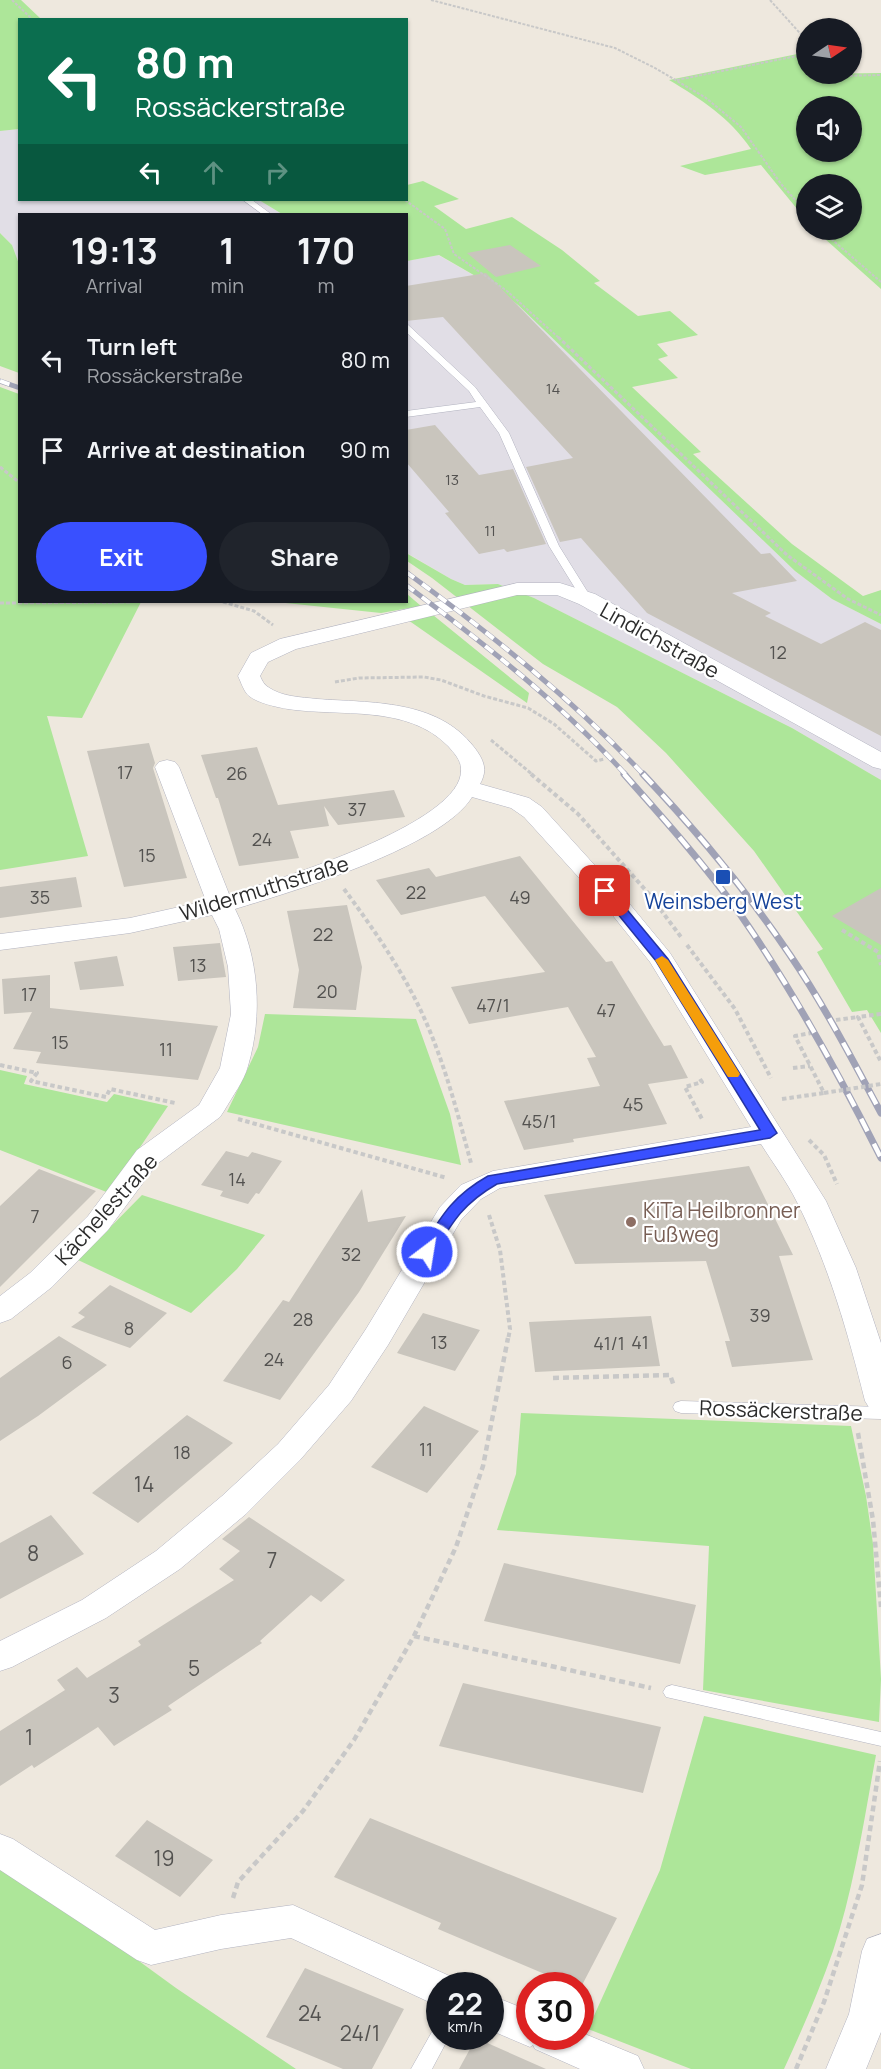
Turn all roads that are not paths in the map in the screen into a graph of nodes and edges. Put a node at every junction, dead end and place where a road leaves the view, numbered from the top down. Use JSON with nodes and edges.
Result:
{"nodes":[{"id":1,"x":248,"y":201,"type":"edge"},
{"id":2,"x":266,"y":213,"type":"edge"},
{"id":3,"x":408,"y":328,"type":"edge"},
{"id":4,"x":482,"y":404,"type":"junction"},
{"id":5,"x":408,"y":414,"type":"edge"},
{"id":6,"x":587,"y":599,"type":"junction"},
{"id":7,"x":881,"y":762,"type":"edge"},
{"id":8,"x":167,"y":767,"type":"dead end"},
{"id":9,"x":469,"y":789,"type":"junction"},
{"id":10,"x":220,"y":905,"type":"junction"},
{"id":11,"x":0,"y":942,"type":"edge"},
{"id":12,"x":770,"y":1133,"type":"junction"},
{"id":13,"x":0,"y":1312,"type":"edge"},
{"id":14,"x":881,"y":1401,"type":"edge"},
{"id":15,"x":681,"y":1407,"type":"road end"},
{"id":16,"x":881,"y":1413,"type":"edge"},
{"id":17,"x":0,"y":1657,"type":"edge"},
{"id":18,"x":672,"y":1692,"type":"road end"},
{"id":19,"x":881,"y":1739,"type":"edge"},
{"id":20,"x":0,"y":1850,"type":"edge"},
{"id":21,"x":881,"y":1951,"type":"edge"},
{"id":22,"x":426,"y":1983,"type":"edge"},
{"id":23,"x":432,"y":2050,"type":"edge"},
{"id":24,"x":579,"y":2050,"type":"edge"},
{"id":25,"x":421,"y":2069,"type":"edge"},
{"id":26,"x":624,"y":2069,"type":"edge"},
{"id":27,"x":846,"y":2069,"type":"edge"}],
"edges":[{"from":1,"to":2,"type":"lane"},
{"from":3,"to":4,"type":"lane"},
{"from":4,"to":5,"type":"lane"},
{"from":4,"to":6,"type":"lane"},
{"from":6,"to":7,"type":"street","name":"Lindichstraße"},
{"from":6,"to":9,"type":"street","name":"Lindichstraße"},
{"from":8,"to":10,"type":"street","name":"Kächelestraße"},
{"from":9,"to":10,"type":"street","name":"Wildermuthstraße"},
{"from":9,"to":12,"type":"street","name":"Rossäckerstraße"},
{"from":10,"to":11,"type":"street","name":"Wildermuthstraße"},
{"from":10,"to":13,"type":"street","name":"Kächelestraße"},
{"from":12,"to":14,"type":"street","name":"Rossäckerstraße"},
{"from":12,"to":17,"type":"street"},
{"from":15,"to":16,"type":"lane","name":"Rossäckerstraße"},
{"from":18,"to":19,"type":"lane"},
{"from":20,"to":22,"type":"street"},
{"from":21,"to":27,"type":"street"},
{"from":23,"to":25,"type":"lane"},
{"from":24,"to":26,"type":"street"}]}
